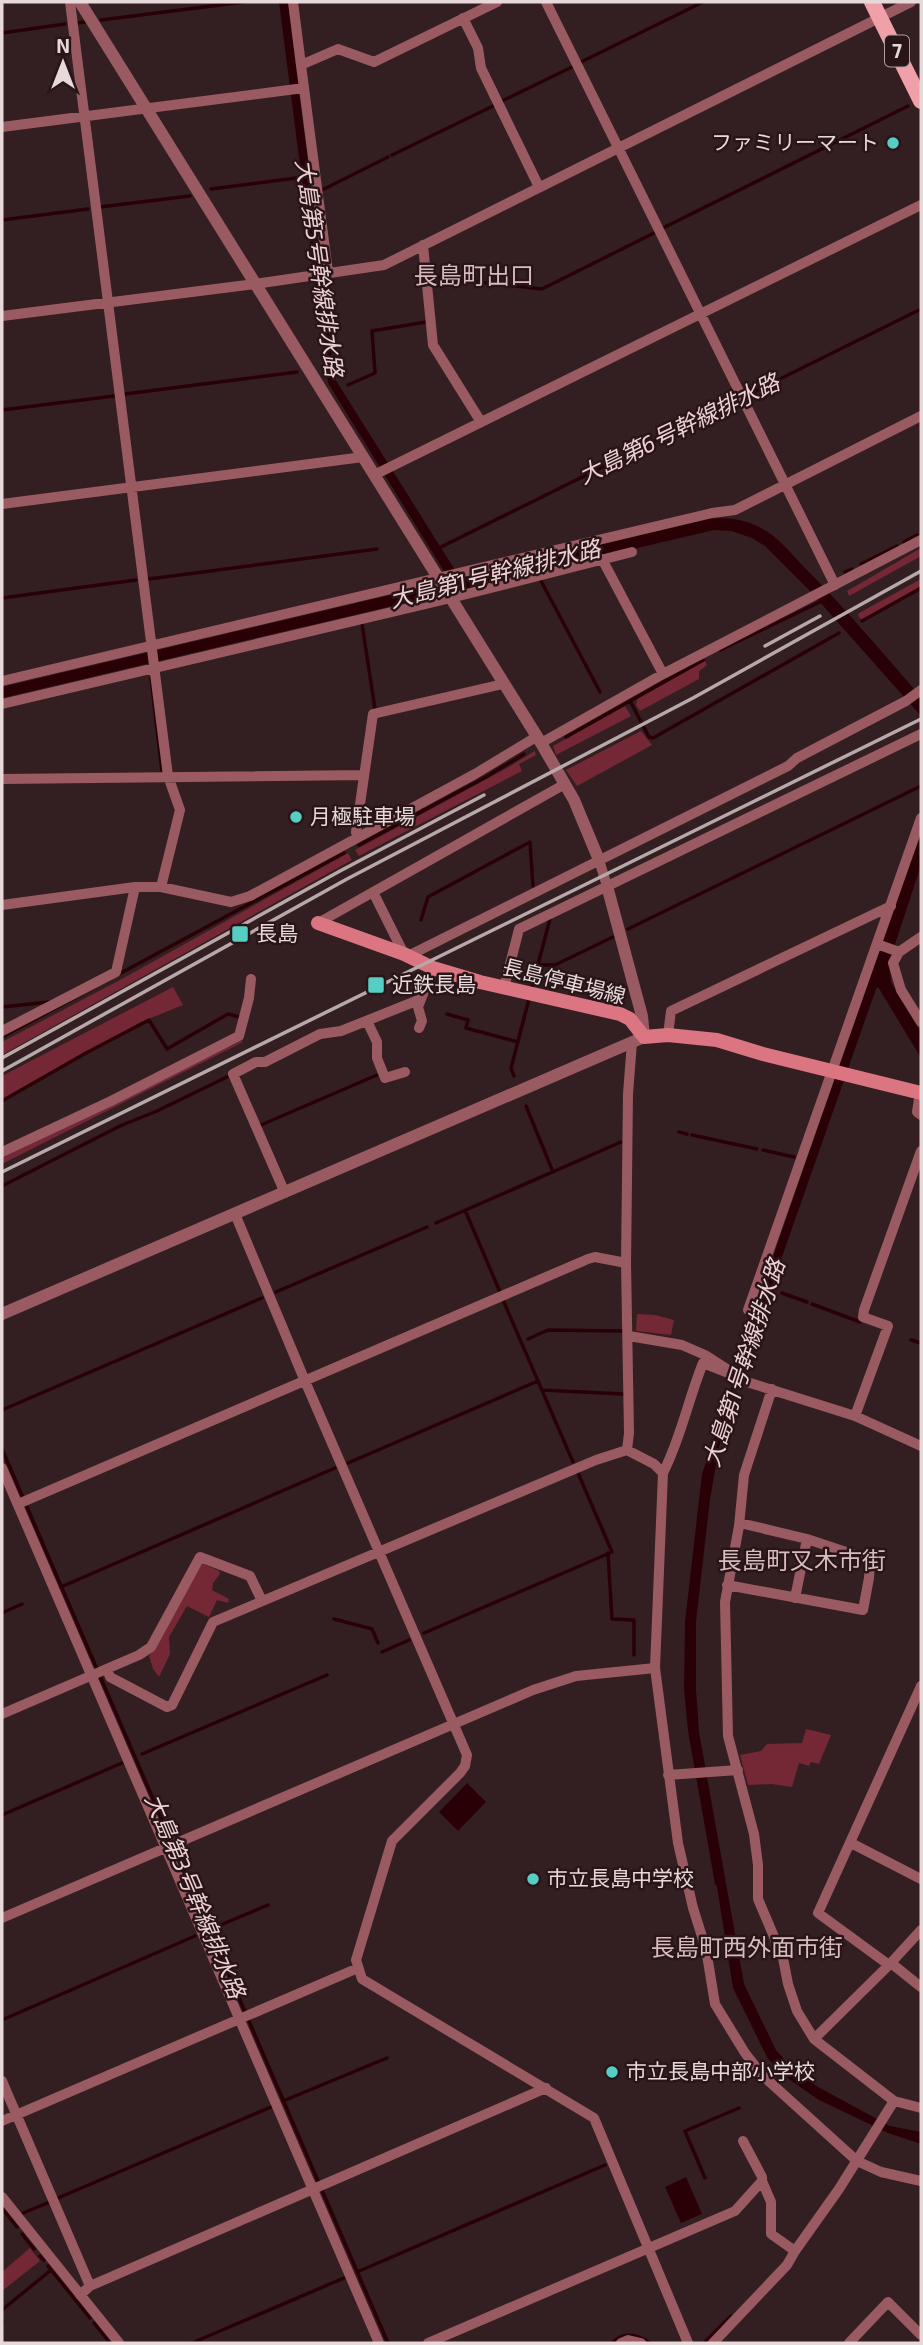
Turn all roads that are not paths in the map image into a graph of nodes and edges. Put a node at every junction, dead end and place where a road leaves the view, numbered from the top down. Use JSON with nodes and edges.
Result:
{"nodes":[{"id":1,"x":70,"y":2,"type":"edge"},
{"id":2,"x":80,"y":2,"type":"edge"},
{"id":3,"x":292,"y":2,"type":"edge"},
{"id":4,"x":497,"y":2,"type":"edge"},
{"id":5,"x":546,"y":2,"type":"edge"},
{"id":6,"x":872,"y":2,"type":"edge"},
{"id":7,"x":911,"y":2,"type":"edge"},
{"id":8,"x":880,"y":17,"type":"junction"},
{"id":9,"x":463,"y":18,"type":"junction"},
{"id":10,"x":301,"y":65,"type":"junction"},
{"id":11,"x":302,"y":88,"type":"junction"},
{"id":12,"x":921,"y":101,"type":"edge"},
{"id":13,"x":147,"y":109,"type":"junction"},
{"id":14,"x":84,"y":117,"type":"junction"},
{"id":15,"x":2,"y":127,"type":"edge"},
{"id":16,"x":618,"y":148,"type":"junction"},
{"id":17,"x":539,"y":187,"type":"junction"},
{"id":18,"x":921,"y":205,"type":"edge"},
{"id":19,"x":423,"y":245,"type":"junction"},
{"id":20,"x":327,"y":272,"type":"junction"},
{"id":21,"x":255,"y":284,"type":"junction"},
{"id":22,"x":107,"y":303,"type":"junction"},
{"id":23,"x":702,"y":314,"type":"junction"},
{"id":24,"x":2,"y":316,"type":"edge"},
{"id":25,"x":921,"y":416,"type":"edge"},
{"id":26,"x":481,"y":422,"type":"junction"},
{"id":27,"x":363,"y":457,"type":"junction"},
{"id":28,"x":378,"y":473,"type":"junction"},
{"id":29,"x":786,"y":485,"type":"junction"},
{"id":30,"x":131,"y":487,"type":"junction"},
{"id":31,"x":2,"y":504,"type":"edge"},
{"id":32,"x":921,"y":540,"type":"edge"},
{"id":33,"x":632,"y":552,"type":"dead end"},
{"id":34,"x":602,"y":559,"type":"junction"},
{"id":35,"x":442,"y":579,"type":"junction"},
{"id":36,"x":832,"y":586,"type":"junction"},
{"id":37,"x":450,"y":597,"type":"junction"},
{"id":38,"x":152,"y":647,"type":"junction"},
{"id":39,"x":155,"y":666,"type":"junction"},
{"id":40,"x":663,"y":674,"type":"junction"},
{"id":41,"x":2,"y":681,"type":"edge"},
{"id":42,"x":503,"y":684,"type":"junction"},
{"id":43,"x":921,"y":690,"type":"edge"},
{"id":44,"x":2,"y":704,"type":"edge"},
{"id":45,"x":921,"y":734,"type":"edge"},
{"id":46,"x":539,"y":740,"type":"junction"},
{"id":47,"x":364,"y":775,"type":"junction"},
{"id":48,"x":168,"y":776,"type":"junction"},
{"id":49,"x":2,"y":779,"type":"edge"},
{"id":50,"x":565,"y":784,"type":"junction"},
{"id":51,"x":921,"y":818,"type":"edge"},
{"id":52,"x":357,"y":837,"type":"junction"},
{"id":53,"x":599,"y":860,"type":"junction"},
{"id":54,"x":607,"y":886,"type":"junction"},
{"id":55,"x":135,"y":887,"type":"junction"},
{"id":56,"x":161,"y":887,"type":"junction"},
{"id":57,"x":373,"y":892,"type":"junction"},
{"id":58,"x":2,"y":905,"type":"edge"},
{"id":59,"x":891,"y":906,"type":"junction"},
{"id":60,"x":318,"y":923,"type":"joint"},
{"id":61,"x":921,"y":937,"type":"edge"},
{"id":62,"x":879,"y":945,"type":"junction"},
{"id":63,"x":897,"y":951,"type":"junction"},
{"id":64,"x":406,"y":955,"type":"junction"},
{"id":65,"x":433,"y":968,"type":"junction"},
{"id":66,"x":251,"y":979,"type":"dead end"},
{"id":67,"x":504,"y":988,"type":"junction"},
{"id":68,"x":421,"y":999,"type":"junction"},
{"id":69,"x":367,"y":1021,"type":"junction"},
{"id":70,"x":921,"y":1022,"type":"edge"},
{"id":71,"x":419,"y":1028,"type":"dead end"},
{"id":72,"x":2,"y":1031,"type":"edge"},
{"id":73,"x":668,"y":1035,"type":"junction"},
{"id":74,"x":638,"y":1040,"type":"junction"},
{"id":75,"x":833,"y":1070,"type":"junction"},
{"id":76,"x":405,"y":1072,"type":"dead end"},
{"id":77,"x":921,"y":1093,"type":"edge"},
{"id":78,"x":921,"y":1115,"type":"edge"},
{"id":79,"x":921,"y":1151,"type":"edge"},
{"id":80,"x":2,"y":1152,"type":"edge"},
{"id":81,"x":285,"y":1193,"type":"junction"},
{"id":82,"x":235,"y":1214,"type":"junction"},
{"id":83,"x":626,"y":1263,"type":"junction"},
{"id":84,"x":748,"y":1310,"type":"dead end"},
{"id":85,"x":2,"y":1314,"type":"edge"},
{"id":86,"x":629,"y":1336,"type":"junction"},
{"id":87,"x":736,"y":1376,"type":"junction"},
{"id":88,"x":304,"y":1381,"type":"junction"},
{"id":89,"x":772,"y":1389,"type":"junction"},
{"id":90,"x":855,"y":1416,"type":"junction"},
{"id":91,"x":921,"y":1446,"type":"edge"},
{"id":92,"x":627,"y":1450,"type":"junction"},
{"id":93,"x":2,"y":1468,"type":"edge"},
{"id":94,"x":663,"y":1473,"type":"junction"},
{"id":95,"x":22,"y":1502,"type":"junction"},
{"id":96,"x":740,"y":1523,"type":"junction"},
{"id":97,"x":807,"y":1539,"type":"junction"},
{"id":98,"x":379,"y":1551,"type":"junction"},
{"id":99,"x":727,"y":1585,"type":"junction"},
{"id":100,"x":795,"y":1598,"type":"junction"},
{"id":101,"x":262,"y":1601,"type":"junction"},
{"id":102,"x":655,"y":1668,"type":"junction"},
{"id":103,"x":99,"y":1672,"type":"junction"},
{"id":104,"x":921,"y":1686,"type":"edge"},
{"id":105,"x":2,"y":1714,"type":"edge"},
{"id":106,"x":452,"y":1724,"type":"junction"},
{"id":107,"x":738,"y":1770,"type":"junction"},
{"id":108,"x":668,"y":1774,"type":"junction"},
{"id":109,"x":851,"y":1843,"type":"junction"},
{"id":110,"x":171,"y":1846,"type":"junction"},
{"id":111,"x":921,"y":1879,"type":"edge"},
{"id":112,"x":2,"y":1918,"type":"edge"},
{"id":113,"x":921,"y":1930,"type":"edge"},
{"id":114,"x":890,"y":1964,"type":"junction"},
{"id":115,"x":358,"y":1968,"type":"junction"},
{"id":116,"x":921,"y":1987,"type":"edge"},
{"id":117,"x":244,"y":2017,"type":"junction"},
{"id":118,"x":814,"y":2039,"type":"junction"},
{"id":119,"x":2,"y":2081,"type":"edge"},
{"id":120,"x":546,"y":2088,"type":"junction"},
{"id":121,"x":891,"y":2105,"type":"junction"},
{"id":122,"x":921,"y":2108,"type":"edge"},
{"id":123,"x":16,"y":2115,"type":"junction"},
{"id":124,"x":2,"y":2121,"type":"edge"},
{"id":125,"x":743,"y":2141,"type":"dead end"},
{"id":126,"x":857,"y":2161,"type":"junction"},
{"id":127,"x":921,"y":2180,"type":"edge"},
{"id":128,"x":762,"y":2182,"type":"junction"},
{"id":129,"x":318,"y":2187,"type":"junction"},
{"id":130,"x":2,"y":2197,"type":"edge"},
{"id":131,"x":648,"y":2248,"type":"junction"},
{"id":132,"x":794,"y":2251,"type":"junction"},
{"id":133,"x":90,"y":2286,"type":"junction"},
{"id":134,"x":80,"y":2295,"type":"junction"},
{"id":135,"x":921,"y":2335,"type":"edge"},
{"id":136,"x":119,"y":2343,"type":"edge"},
{"id":137,"x":379,"y":2343,"type":"edge"},
{"id":138,"x":428,"y":2343,"type":"edge"},
{"id":139,"x":621,"y":2343,"type":"edge"},
{"id":140,"x":641,"y":2343,"type":"edge"},
{"id":141,"x":688,"y":2343,"type":"edge"},
{"id":142,"x":713,"y":2343,"type":"edge"},
{"id":143,"x":849,"y":2343,"type":"edge"}],
"edges":[{"from":1,"to":14,"type":"street"},
{"from":2,"to":13,"type":"street"},
{"from":3,"to":10,"type":"street"},
{"from":4,"to":9,"type":"street"},
{"from":5,"to":16,"type":"street"},
{"from":6,"to":8,"type":"main road","number":"7"},
{"from":7,"to":8,"type":"street"},
{"from":8,"to":12,"type":"main road","number":"7"},
{"from":8,"to":16,"type":"street"},
{"from":9,"to":10,"type":"street"},
{"from":9,"to":17,"type":"street"},
{"from":10,"to":11,"type":"street"},
{"from":11,"to":13,"type":"street"},
{"from":11,"to":20,"type":"street"},
{"from":13,"to":14,"type":"street"},
{"from":13,"to":21,"type":"street"},
{"from":14,"to":15,"type":"street"},
{"from":14,"to":22,"type":"street"},
{"from":16,"to":17,"type":"street"},
{"from":16,"to":23,"type":"street"},
{"from":17,"to":19,"type":"street"},
{"from":18,"to":23,"type":"street"},
{"from":19,"to":20,"type":"street"},
{"from":19,"to":26,"type":"street"},
{"from":20,"to":21,"type":"street"},
{"from":21,"to":22,"type":"street"},
{"from":21,"to":27,"type":"street"},
{"from":22,"to":24,"type":"street"},
{"from":22,"to":30,"type":"street"},
{"from":23,"to":26,"type":"street"},
{"from":23,"to":29,"type":"street"},
{"from":25,"to":29,"type":"street"},
{"from":26,"to":28,"type":"street"},
{"from":27,"to":28,"type":"street"},
{"from":27,"to":30,"type":"street"},
{"from":28,"to":35,"type":"street"},
{"from":29,"to":35,"type":"street"},
{"from":29,"to":36,"type":"street"},
{"from":30,"to":31,"type":"street"},
{"from":30,"to":38,"type":"street"},
{"from":32,"to":36,"type":"street"},
{"from":33,"to":34,"type":"street"},
{"from":34,"to":37,"type":"street"},
{"from":34,"to":40,"type":"street"},
{"from":35,"to":37,"type":"street"},
{"from":35,"to":38,"type":"street"},
{"from":36,"to":40,"type":"street"},
{"from":37,"to":39,"type":"street"},
{"from":37,"to":42,"type":"street"},
{"from":38,"to":39,"type":"street"},
{"from":38,"to":41,"type":"street"},
{"from":39,"to":44,"type":"street"},
{"from":39,"to":48,"type":"street"},
{"from":40,"to":46,"type":"street"},
{"from":42,"to":46,"type":"street"},
{"from":42,"to":47,"type":"street"},
{"from":43,"to":53,"type":"street"},
{"from":45,"to":54,"type":"street"},
{"from":46,"to":50,"type":"street"},
{"from":46,"to":52,"type":"street"},
{"from":47,"to":48,"type":"street"},
{"from":47,"to":52,"type":"street"},
{"from":48,"to":49,"type":"street"},
{"from":48,"to":56,"type":"street"},
{"from":50,"to":53,"type":"street"},
{"from":50,"to":57,"type":"street"},
{"from":51,"to":59,"type":"street"},
{"from":52,"to":56,"type":"street"},
{"from":53,"to":54,"type":"street"},
{"from":53,"to":64,"type":"street"},
{"from":54,"to":67,"type":"street"},
{"from":54,"to":74,"type":"street"},
{"from":55,"to":56,"type":"street"},
{"from":55,"to":58,"type":"street"},
{"from":55,"to":72,"type":"street"},
{"from":57,"to":60,"type":"street"},
{"from":57,"to":64,"type":"street"},
{"from":59,"to":62,"type":"street"},
{"from":59,"to":73,"type":"street"},
{"from":60,"to":64,"type":"main road","name":"長島停車場線"},
{"from":61,"to":63,"type":"street"},
{"from":62,"to":63,"type":"street"},
{"from":62,"to":75,"type":"street"},
{"from":63,"to":70,"type":"street"},
{"from":64,"to":65,"type":"main road","name":"長島停車場線"},
{"from":65,"to":67,"type":"main road","name":"長島停車場線"},
{"from":65,"to":68,"type":"street"},
{"from":66,"to":80,"type":"street"},
{"from":67,"to":74,"type":"main road","name":"長島停車場線"},
{"from":68,"to":69,"type":"street"},
{"from":68,"to":71,"type":"street"},
{"from":69,"to":76,"type":"street"},
{"from":69,"to":81,"type":"street"},
{"from":73,"to":74,"type":"main road"},
{"from":73,"to":75,"type":"main road"},
{"from":74,"to":81,"type":"street"},
{"from":74,"to":83,"type":"street"},
{"from":75,"to":77,"type":"main road"},
{"from":75,"to":84,"type":"street"},
{"from":77,"to":78,"type":"street"},
{"from":79,"to":90,"type":"street"},
{"from":81,"to":82,"type":"street"},
{"from":82,"to":85,"type":"street"},
{"from":82,"to":88,"type":"street"},
{"from":83,"to":86,"type":"street"},
{"from":83,"to":88,"type":"street"},
{"from":86,"to":87,"type":"street"},
{"from":86,"to":92,"type":"street"},
{"from":87,"to":89,"type":"street"},
{"from":87,"to":94,"type":"street"},
{"from":88,"to":95,"type":"street"},
{"from":88,"to":98,"type":"street"},
{"from":89,"to":90,"type":"street"},
{"from":89,"to":96,"type":"street"},
{"from":90,"to":91,"type":"street"},
{"from":92,"to":94,"type":"street"},
{"from":92,"to":98,"type":"street"},
{"from":93,"to":95,"type":"street"},
{"from":94,"to":102,"type":"street"},
{"from":95,"to":103,"type":"street"},
{"from":96,"to":97,"type":"street"},
{"from":96,"to":99,"type":"street"},
{"from":97,"to":100,"type":"street"},
{"from":97,"to":100,"type":"street"},
{"from":98,"to":101,"type":"street"},
{"from":98,"to":106,"type":"street"},
{"from":99,"to":100,"type":"street"},
{"from":99,"to":107,"type":"street"},
{"from":101,"to":103,"type":"street"},
{"from":101,"to":103,"type":"street"},
{"from":102,"to":106,"type":"street"},
{"from":102,"to":108,"type":"street"},
{"from":103,"to":105,"type":"street"},
{"from":103,"to":110,"type":"street"},
{"from":104,"to":109,"type":"street"},
{"from":106,"to":110,"type":"street"},
{"from":106,"to":115,"type":"street"},
{"from":107,"to":108,"type":"street"},
{"from":107,"to":118,"type":"street"},
{"from":108,"to":126,"type":"street"},
{"from":109,"to":111,"type":"street"},
{"from":109,"to":114,"type":"street"},
{"from":110,"to":112,"type":"street"},
{"from":110,"to":117,"type":"street"},
{"from":113,"to":114,"type":"street"},
{"from":114,"to":116,"type":"street"},
{"from":114,"to":118,"type":"street"},
{"from":115,"to":117,"type":"street"},
{"from":115,"to":120,"type":"street"},
{"from":117,"to":123,"type":"street"},
{"from":117,"to":129,"type":"street"},
{"from":118,"to":121,"type":"street"},
{"from":119,"to":123,"type":"street"},
{"from":120,"to":129,"type":"street"},
{"from":120,"to":131,"type":"street"},
{"from":121,"to":122,"type":"street"},
{"from":121,"to":126,"type":"street"},
{"from":123,"to":124,"type":"street"},
{"from":123,"to":133,"type":"street"},
{"from":125,"to":128,"type":"street"},
{"from":126,"to":127,"type":"street"},
{"from":126,"to":132,"type":"street"},
{"from":128,"to":131,"type":"street"},
{"from":128,"to":132,"type":"street"},
{"from":129,"to":133,"type":"street"},
{"from":129,"to":137,"type":"street"},
{"from":130,"to":134,"type":"street"},
{"from":131,"to":138,"type":"street"},
{"from":131,"to":141,"type":"street"},
{"from":132,"to":142,"type":"street"},
{"from":133,"to":134,"type":"street"},
{"from":134,"to":136,"type":"street"},
{"from":135,"to":143,"type":"street"},
{"from":139,"to":140,"type":"street"}]}
